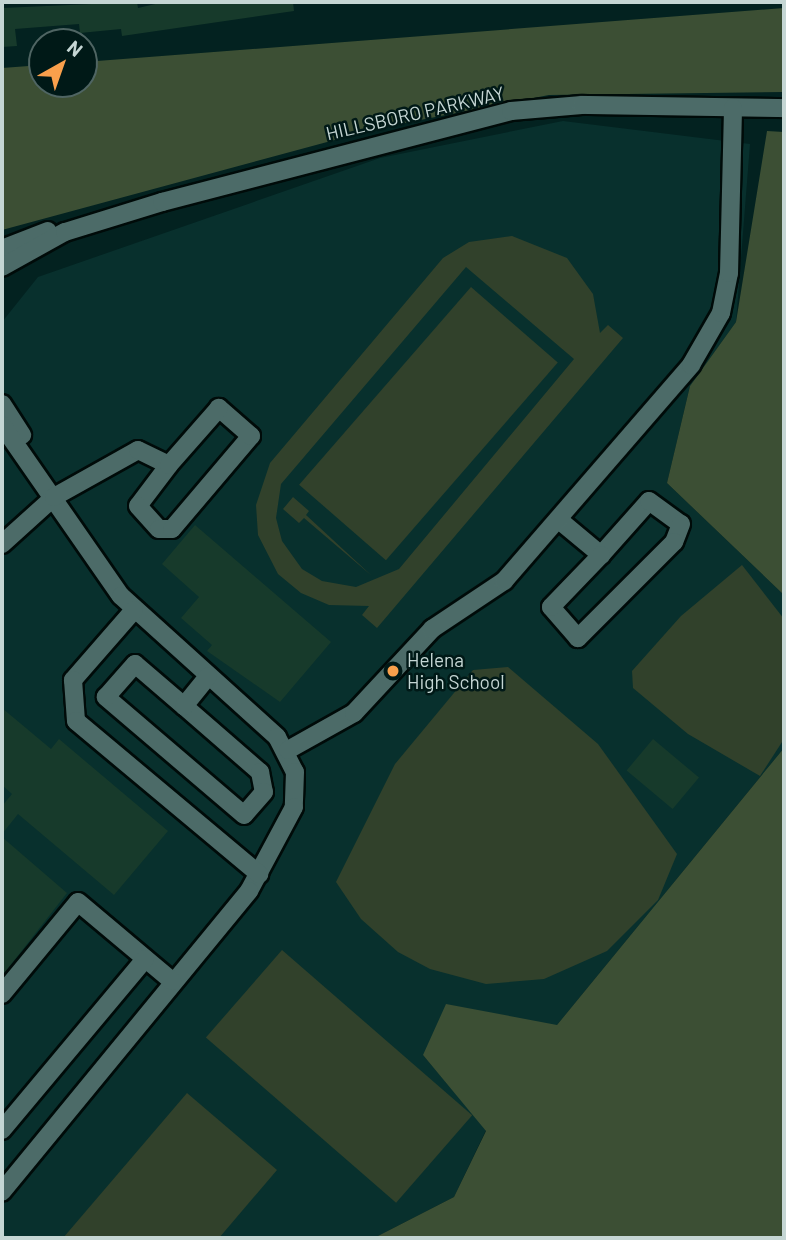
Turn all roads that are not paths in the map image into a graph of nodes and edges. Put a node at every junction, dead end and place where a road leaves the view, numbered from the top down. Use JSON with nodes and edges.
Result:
{"nodes":[{"id":1,"x":733,"y":108,"type":"junction"},
{"id":2,"x":784,"y":108,"type":"edge"},
{"id":3,"x":65,"y":232,"type":"junction"},
{"id":4,"x":2,"y":249,"type":"edge"},
{"id":5,"x":2,"y":267,"type":"edge"},
{"id":6,"x":2,"y":404,"type":"edge"},
{"id":7,"x":2,"y":425,"type":"edge"},
{"id":8,"x":169,"y":465,"type":"junction"},
{"id":9,"x":50,"y":490,"type":"junction"},
{"id":10,"x":559,"y":520,"type":"junction"},
{"id":11,"x":2,"y":544,"type":"edge"},
{"id":12,"x":601,"y":555,"type":"junction"},
{"id":13,"x":134,"y":610,"type":"junction"},
{"id":14,"x":208,"y":676,"type":"junction"},
{"id":15,"x":184,"y":706,"type":"junction"},
{"id":16,"x":288,"y":750,"type":"junction"},
{"id":17,"x":259,"y":874,"type":"junction"},
{"id":18,"x":145,"y":959,"type":"junction"},
{"id":19,"x":172,"y":981,"type":"junction"},
{"id":20,"x":2,"y":994,"type":"edge"},
{"id":21,"x":2,"y":1130,"type":"edge"},
{"id":22,"x":2,"y":1192,"type":"edge"}],
"edges":[{"from":1,"to":2,"type":"street","name":"HILLSBORO PARKWAY"},
{"from":1,"to":3,"type":"street","name":"HILLSBORO PARKWAY"},
{"from":1,"to":10,"type":"street"},
{"from":3,"to":4,"type":"street","name":"HILLSBORO PARKWAY"},
{"from":3,"to":5,"type":"street","name":"HILLSBORO PARKWAY"},
{"from":6,"to":9,"type":"street"},
{"from":7,"to":9,"type":"street"},
{"from":8,"to":8,"type":"street"},
{"from":8,"to":9,"type":"street"},
{"from":9,"to":11,"type":"street"},
{"from":9,"to":13,"type":"street"},
{"from":10,"to":12,"type":"street"},
{"from":10,"to":16,"type":"street"},
{"from":12,"to":12,"type":"street"},
{"from":13,"to":14,"type":"street"},
{"from":13,"to":17,"type":"street"},
{"from":14,"to":15,"type":"street"},
{"from":14,"to":16,"type":"street"},
{"from":15,"to":15,"type":"street"},
{"from":16,"to":17,"type":"street"},
{"from":17,"to":19,"type":"street"},
{"from":18,"to":19,"type":"street"},
{"from":18,"to":20,"type":"street"},
{"from":18,"to":21,"type":"street"},
{"from":19,"to":22,"type":"street"}]}
